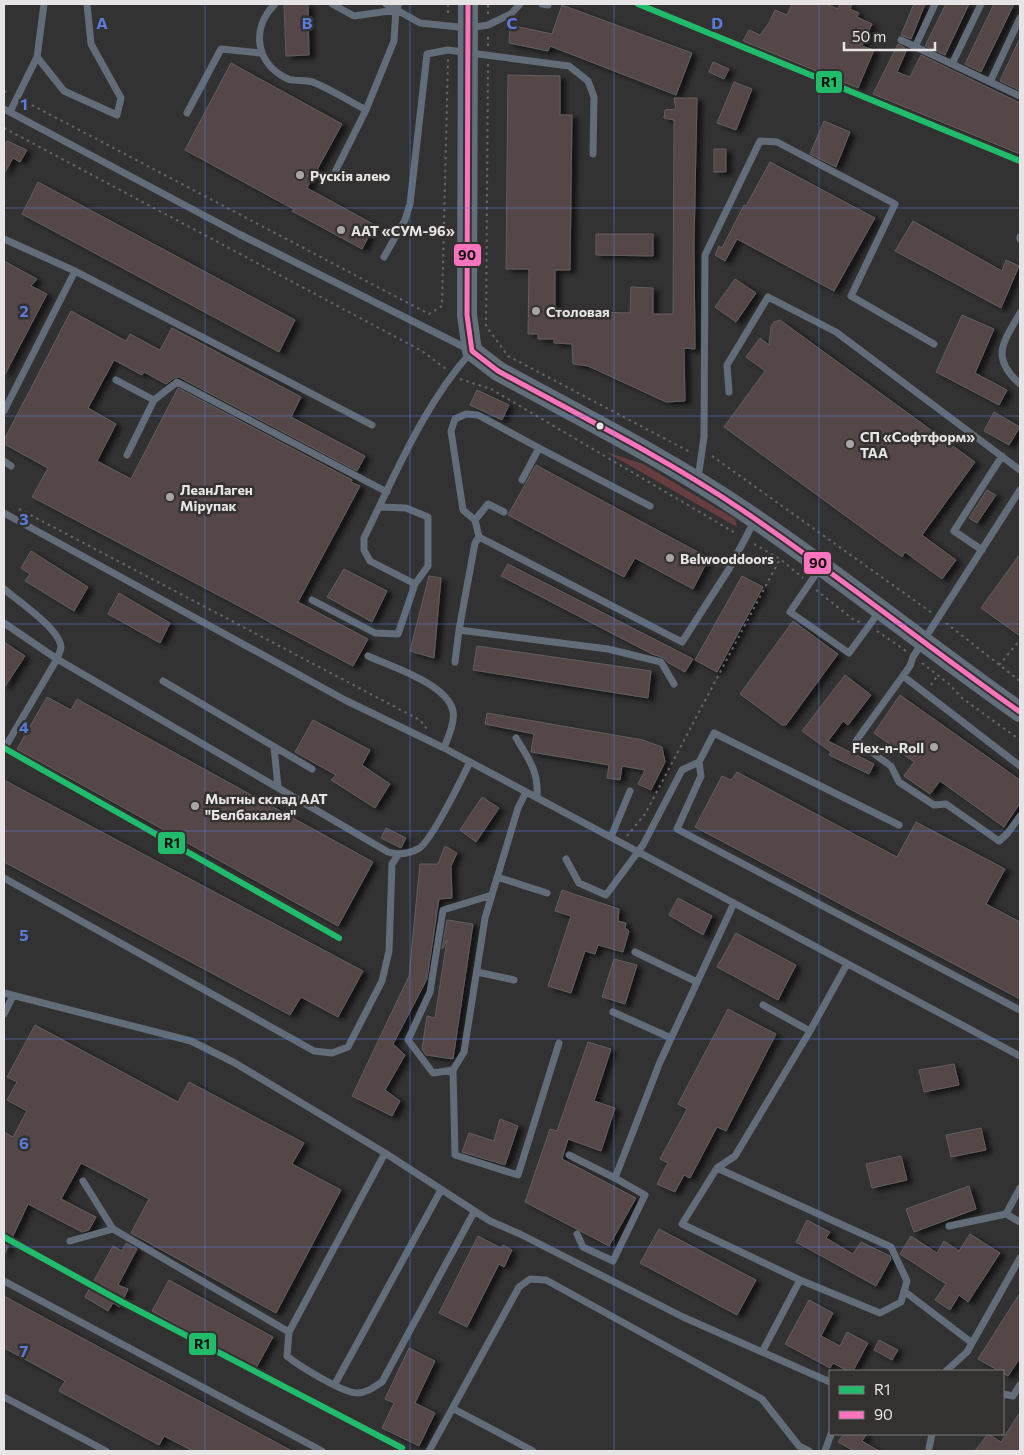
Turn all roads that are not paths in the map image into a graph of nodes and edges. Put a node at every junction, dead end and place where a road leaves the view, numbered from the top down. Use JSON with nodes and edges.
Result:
{"nodes":[{"id":1,"x":44,"y":4,"type":"edge"},
{"id":2,"x":87,"y":4,"type":"edge"},
{"id":3,"x":275,"y":4,"type":"edge"},
{"id":4,"x":332,"y":4,"type":"edge"},
{"id":5,"x":386,"y":4,"type":"edge"},
{"id":6,"x":468,"y":4,"type":"edge"},
{"id":7,"x":520,"y":4,"type":"edge"},
{"id":8,"x":935,"y":4,"type":"edge"},
{"id":9,"x":981,"y":4,"type":"edge"},
{"id":10,"x":398,"y":7,"type":"edge"},
{"id":11,"x":1020,"y":18,"type":"edge"},
{"id":12,"x":468,"y":28,"type":"junction"},
{"id":13,"x":901,"y":40,"type":"dead end"},
{"id":14,"x":915,"y":47,"type":"junction"},
{"id":15,"x":260,"y":53,"type":"junction"},
{"id":16,"x":478,"y":54,"type":"junction"},
{"id":17,"x":37,"y":57,"type":"junction"},
{"id":18,"x":952,"y":64,"type":"junction"},
{"id":19,"x":990,"y":82,"type":"junction"},
{"id":20,"x":1020,"y":96,"type":"edge"},
{"id":21,"x":366,"y":110,"type":"junction"},
{"id":22,"x":7,"y":111,"type":"edge"},
{"id":23,"x":187,"y":113,"type":"dead end"},
{"id":24,"x":592,"y":154,"type":"dead end"},
{"id":25,"x":335,"y":172,"type":"dead end"},
{"id":26,"x":4,"y":239,"type":"edge"},
{"id":27,"x":384,"y":257,"type":"dead end"},
{"id":28,"x":75,"y":271,"type":"junction"},
{"id":29,"x":1020,"y":313,"type":"edge"},
{"id":30,"x":934,"y":344,"type":"dead end"},
{"id":31,"x":472,"y":351,"type":"junction"},
{"id":32,"x":116,"y":380,"type":"dead end"},
{"id":33,"x":1020,"y":384,"type":"edge"},
{"id":34,"x":730,"y":392,"type":"dead end"},
{"id":35,"x":154,"y":400,"type":"junction"},
{"id":36,"x":4,"y":411,"type":"edge"},
{"id":37,"x":372,"y":425,"type":"dead end"},
{"id":38,"x":539,"y":448,"type":"junction"},
{"id":39,"x":127,"y":455,"type":"dead end"},
{"id":40,"x":1002,"y":456,"type":"junction"},
{"id":41,"x":4,"y":461,"type":"edge"},
{"id":42,"x":11,"y":466,"type":"dead end"},
{"id":43,"x":1020,"y":470,"type":"edge"},
{"id":44,"x":522,"y":480,"type":"dead end"},
{"id":45,"x":698,"y":482,"type":"junction"},
{"id":46,"x":1020,"y":490,"type":"edge"},
{"id":47,"x":387,"y":492,"type":"junction"},
{"id":48,"x":380,"y":506,"type":"junction"},
{"id":49,"x":650,"y":506,"type":"dead end"},
{"id":50,"x":504,"y":512,"type":"dead end"},
{"id":51,"x":4,"y":513,"type":"edge"},
{"id":52,"x":475,"y":520,"type":"junction"},
{"id":53,"x":755,"y":520,"type":"junction"},
{"id":54,"x":480,"y":537,"type":"junction"},
{"id":55,"x":982,"y":550,"type":"junction"},
{"id":56,"x":822,"y":566,"type":"junction"},
{"id":57,"x":415,"y":584,"type":"junction"},
{"id":58,"x":4,"y":589,"type":"edge"},
{"id":59,"x":312,"y":600,"type":"dead end"},
{"id":60,"x":875,"y":617,"type":"junction"},
{"id":61,"x":4,"y":623,"type":"edge"},
{"id":62,"x":460,"y":630,"type":"junction"},
{"id":63,"x":919,"y":649,"type":"junction"},
{"id":64,"x":368,"y":656,"type":"dead end"},
{"id":65,"x":58,"y":659,"type":"junction"},
{"id":66,"x":455,"y":662,"type":"dead end"},
{"id":67,"x":903,"y":676,"type":"junction"},
{"id":68,"x":163,"y":681,"type":"dead end"},
{"id":69,"x":674,"y":684,"type":"dead end"},
{"id":70,"x":1018,"y":707,"type":"edge"},
{"id":71,"x":516,"y":738,"type":"dead end"},
{"id":72,"x":274,"y":747,"type":"junction"},
{"id":73,"x":444,"y":748,"type":"junction"},
{"id":74,"x":4,"y":749,"type":"edge"},
{"id":75,"x":470,"y":762,"type":"junction"},
{"id":76,"x":699,"y":762,"type":"junction"},
{"id":77,"x":1020,"y":766,"type":"edge"},
{"id":78,"x":312,"y":769,"type":"dead end"},
{"id":79,"x":278,"y":787,"type":"junction"},
{"id":80,"x":630,"y":791,"type":"dead end"},
{"id":81,"x":526,"y":792,"type":"junction"},
{"id":82,"x":537,"y":798,"type":"junction"},
{"id":83,"x":1020,"y":816,"type":"edge"},
{"id":84,"x":899,"y":825,"type":"dead end"},
{"id":85,"x":611,"y":837,"type":"junction"},
{"id":86,"x":638,"y":852,"type":"junction"},
{"id":87,"x":398,"y":855,"type":"junction"},
{"id":88,"x":566,"y":859,"type":"dead end"},
{"id":89,"x":497,"y":877,"type":"junction"},
{"id":90,"x":4,"y":878,"type":"edge"},
{"id":91,"x":547,"y":892,"type":"dead end"},
{"id":92,"x":492,"y":895,"type":"junction"},
{"id":93,"x":734,"y":903,"type":"junction"},
{"id":94,"x":635,"y":952,"type":"dead end"},
{"id":95,"x":847,"y":964,"type":"junction"},
{"id":96,"x":476,"y":972,"type":"junction"},
{"id":97,"x":514,"y":980,"type":"dead end"},
{"id":98,"x":697,"y":982,"type":"junction"},
{"id":99,"x":4,"y":993,"type":"edge"},
{"id":100,"x":13,"y":996,"type":"junction"},
{"id":101,"x":762,"y":1005,"type":"dead end"},
{"id":102,"x":1020,"y":1010,"type":"edge"},
{"id":103,"x":613,"y":1012,"type":"dead end"},
{"id":104,"x":4,"y":1014,"type":"edge"},
{"id":105,"x":810,"y":1031,"type":"junction"},
{"id":106,"x":671,"y":1038,"type":"junction"},
{"id":107,"x":559,"y":1043,"type":"dead end"},
{"id":108,"x":1020,"y":1056,"type":"edge"},
{"id":109,"x":453,"y":1070,"type":"junction"},
{"id":110,"x":385,"y":1153,"type":"junction"},
{"id":111,"x":569,"y":1156,"type":"dead end"},
{"id":112,"x":717,"y":1168,"type":"junction"},
{"id":113,"x":615,"y":1178,"type":"junction"},
{"id":114,"x":83,"y":1181,"type":"dead end"},
{"id":115,"x":1020,"y":1188,"type":"edge"},
{"id":116,"x":441,"y":1190,"type":"junction"},
{"id":117,"x":474,"y":1212,"type":"junction"},
{"id":118,"x":1006,"y":1214,"type":"junction"},
{"id":119,"x":1020,"y":1222,"type":"edge"},
{"id":120,"x":949,"y":1226,"type":"dead end"},
{"id":121,"x":113,"y":1229,"type":"junction"},
{"id":122,"x":577,"y":1234,"type":"dead end"},
{"id":123,"x":70,"y":1242,"type":"dead end"},
{"id":124,"x":1020,"y":1258,"type":"edge"},
{"id":125,"x":800,"y":1280,"type":"junction"},
{"id":126,"x":4,"y":1281,"type":"edge"},
{"id":127,"x":904,"y":1291,"type":"junction"},
{"id":128,"x":289,"y":1332,"type":"junction"},
{"id":129,"x":972,"y":1343,"type":"junction"},
{"id":130,"x":762,"y":1352,"type":"junction"},
{"id":131,"x":947,"y":1370,"type":"edge"},
{"id":132,"x":829,"y":1382,"type":"edge"},
{"id":133,"x":335,"y":1384,"type":"junction"},
{"id":134,"x":1020,"y":1385,"type":"edge"},
{"id":135,"x":1004,"y":1394,"type":"edge"},
{"id":136,"x":4,"y":1397,"type":"edge"},
{"id":137,"x":454,"y":1409,"type":"junction"},
{"id":138,"x":831,"y":1435,"type":"edge"},
{"id":139,"x":932,"y":1435,"type":"edge"},
{"id":140,"x":928,"y":1448,"type":"dead end"},
{"id":141,"x":106,"y":1451,"type":"edge"},
{"id":142,"x":322,"y":1451,"type":"edge"},
{"id":143,"x":428,"y":1451,"type":"edge"},
{"id":144,"x":533,"y":1451,"type":"edge"},
{"id":145,"x":809,"y":1451,"type":"edge"},
{"id":146,"x":825,"y":1451,"type":"edge"}],
"edges":[{"from":1,"to":17,"type":"lane"},
{"from":2,"to":17,"type":"lane"},
{"from":3,"to":15,"type":"lane"},
{"from":4,"to":10,"type":"lane"},
{"from":5,"to":10,"type":"lane"},
{"from":6,"to":12,"type":"main road"},
{"from":7,"to":12,"type":"lane"},
{"from":8,"to":14,"type":"lane"},
{"from":9,"to":18,"type":"lane"},
{"from":10,"to":12,"type":"lane"},
{"from":10,"to":21,"type":"lane"},
{"from":11,"to":19,"type":"lane"},
{"from":12,"to":16,"type":"main road"},
{"from":13,"to":14,"type":"lane"},
{"from":14,"to":18,"type":"lane"},
{"from":15,"to":21,"type":"lane"},
{"from":15,"to":23,"type":"lane"},
{"from":16,"to":24,"type":"lane"},
{"from":16,"to":27,"type":"lane"},
{"from":16,"to":31,"type":"main road"},
{"from":17,"to":22,"type":"lane"},
{"from":18,"to":19,"type":"lane"},
{"from":19,"to":20,"type":"lane"},
{"from":21,"to":25,"type":"lane"},
{"from":22,"to":31,"type":"lane"},
{"from":26,"to":28,"type":"lane"},
{"from":28,"to":36,"type":"lane"},
{"from":28,"to":37,"type":"lane"},
{"from":29,"to":33,"type":"lane"},
{"from":30,"to":45,"type":"lane"},
{"from":31,"to":45,"type":"main road"},
{"from":31,"to":47,"type":"lane"},
{"from":32,"to":35,"type":"lane"},
{"from":34,"to":40,"type":"lane"},
{"from":35,"to":39,"type":"lane"},
{"from":35,"to":47,"type":"lane"},
{"from":38,"to":44,"type":"lane"},
{"from":38,"to":49,"type":"lane"},
{"from":38,"to":52,"type":"lane"},
{"from":40,"to":43,"type":"lane"},
{"from":40,"to":55,"type":"lane"},
{"from":41,"to":42,"type":"lane"},
{"from":45,"to":53,"type":"main road"},
{"from":46,"to":55,"type":"lane"},
{"from":47,"to":48,"type":"lane"},
{"from":48,"to":57,"type":"lane"},
{"from":48,"to":57,"type":"lane"},
{"from":50,"to":52,"type":"lane"},
{"from":51,"to":73,"type":"lane"},
{"from":52,"to":54,"type":"lane"},
{"from":53,"to":54,"type":"lane"},
{"from":53,"to":56,"type":"main road"},
{"from":54,"to":62,"type":"lane"},
{"from":55,"to":63,"type":"lane"},
{"from":56,"to":60,"type":"main road"},
{"from":56,"to":60,"type":"lane"},
{"from":57,"to":59,"type":"lane"},
{"from":58,"to":65,"type":"lane"},
{"from":60,"to":63,"type":"main road"},
{"from":61,"to":65,"type":"lane"},
{"from":62,"to":66,"type":"lane"},
{"from":62,"to":69,"type":"lane"},
{"from":63,"to":67,"type":"lane"},
{"from":63,"to":70,"type":"main road"},
{"from":64,"to":73,"type":"lane"},
{"from":65,"to":74,"type":"lane"},
{"from":65,"to":79,"type":"lane"},
{"from":67,"to":77,"type":"lane"},
{"from":67,"to":83,"type":"lane"},
{"from":68,"to":72,"type":"lane"},
{"from":71,"to":82,"type":"lane"},
{"from":72,"to":78,"type":"lane"},
{"from":72,"to":79,"type":"lane"},
{"from":73,"to":75,"type":"lane"},
{"from":75,"to":81,"type":"lane"},
{"from":75,"to":87,"type":"lane"},
{"from":76,"to":84,"type":"lane"},
{"from":76,"to":86,"type":"lane"},
{"from":76,"to":102,"type":"lane"},
{"from":79,"to":87,"type":"lane"},
{"from":80,"to":85,"type":"lane"},
{"from":81,"to":82,"type":"lane"},
{"from":81,"to":89,"type":"lane"},
{"from":82,"to":85,"type":"lane"},
{"from":85,"to":86,"type":"lane"},
{"from":86,"to":88,"type":"lane"},
{"from":86,"to":93,"type":"lane"},
{"from":87,"to":90,"type":"lane"},
{"from":89,"to":91,"type":"lane"},
{"from":89,"to":92,"type":"lane"},
{"from":92,"to":96,"type":"lane"},
{"from":92,"to":109,"type":"lane"},
{"from":93,"to":95,"type":"lane"},
{"from":93,"to":98,"type":"lane"},
{"from":94,"to":98,"type":"lane"},
{"from":95,"to":105,"type":"lane"},
{"from":95,"to":108,"type":"lane"},
{"from":96,"to":97,"type":"lane"},
{"from":96,"to":109,"type":"lane"},
{"from":98,"to":106,"type":"lane"},
{"from":99,"to":100,"type":"lane"},
{"from":100,"to":104,"type":"lane"},
{"from":100,"to":110,"type":"lane"},
{"from":101,"to":105,"type":"lane"},
{"from":103,"to":106,"type":"lane"},
{"from":105,"to":112,"type":"lane"},
{"from":106,"to":113,"type":"lane"},
{"from":107,"to":109,"type":"lane"},
{"from":110,"to":116,"type":"lane"},
{"from":110,"to":128,"type":"lane"},
{"from":111,"to":113,"type":"lane"},
{"from":112,"to":125,"type":"lane"},
{"from":112,"to":127,"type":"lane"},
{"from":113,"to":122,"type":"lane"},
{"from":114,"to":121,"type":"lane"},
{"from":115,"to":118,"type":"lane"},
{"from":116,"to":117,"type":"lane"},
{"from":116,"to":133,"type":"lane"},
{"from":117,"to":130,"type":"lane"},
{"from":117,"to":133,"type":"lane"},
{"from":118,"to":119,"type":"lane"},
{"from":118,"to":120,"type":"lane"},
{"from":121,"to":123,"type":"lane"},
{"from":121,"to":128,"type":"lane"},
{"from":124,"to":129,"type":"lane"},
{"from":125,"to":127,"type":"lane"},
{"from":125,"to":130,"type":"lane"},
{"from":126,"to":142,"type":"lane"},
{"from":127,"to":129,"type":"lane"},
{"from":128,"to":133,"type":"lane"},
{"from":129,"to":131,"type":"lane"},
{"from":130,"to":132,"type":"lane"},
{"from":134,"to":135,"type":"lane"},
{"from":136,"to":141,"type":"lane"},
{"from":137,"to":143,"type":"lane"},
{"from":137,"to":144,"type":"lane"},
{"from":137,"to":145,"type":"lane"},
{"from":138,"to":146,"type":"lane"},
{"from":139,"to":140,"type":"lane"}]}
